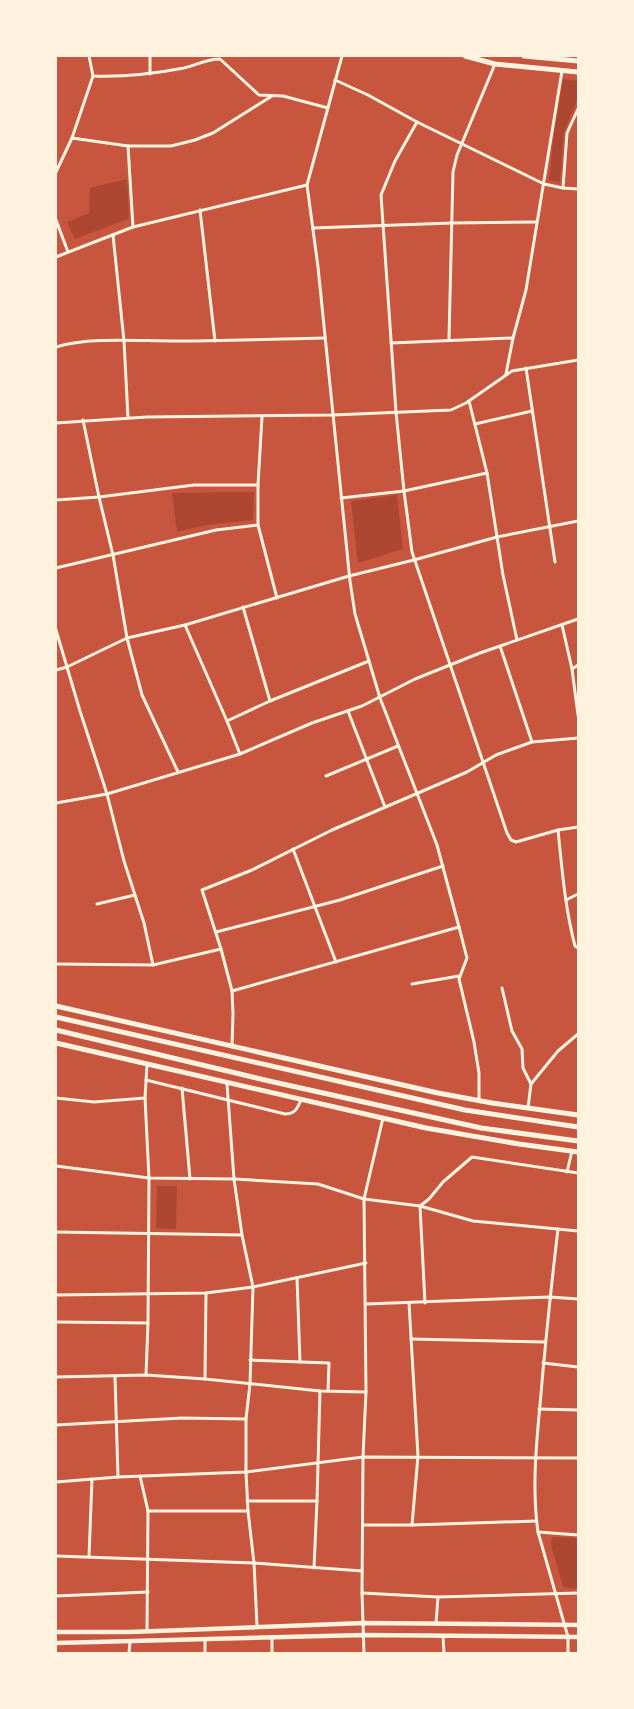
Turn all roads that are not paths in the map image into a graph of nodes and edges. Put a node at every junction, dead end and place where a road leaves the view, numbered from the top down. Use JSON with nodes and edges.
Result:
{"nodes":[{"id":1,"x":90,"y":56,"type":"edge"},
{"id":2,"x":150,"y":56,"type":"edge"},
{"id":3,"x":342,"y":56,"type":"edge"},
{"id":4,"x":465,"y":56,"type":"edge"},
{"id":5,"x":524,"y":56,"type":"edge"},
{"id":6,"x":220,"y":57,"type":"edge"},
{"id":7,"x":560,"y":58,"type":"edge"},
{"id":8,"x":578,"y":61,"type":"edge"},
{"id":9,"x":495,"y":64,"type":"junction"},
{"id":10,"x":562,"y":71,"type":"junction"},
{"id":11,"x":578,"y":72,"type":"edge"},
{"id":12,"x":150,"y":74,"type":"junction"},
{"id":13,"x":93,"y":76,"type":"junction"},
{"id":14,"x":335,"y":80,"type":"junction"},
{"id":15,"x":272,"y":96,"type":"junction"},
{"id":16,"x":328,"y":108,"type":"junction"},
{"id":17,"x":578,"y":109,"type":"edge"},
{"id":18,"x":417,"y":122,"type":"junction"},
{"id":19,"x":72,"y":138,"type":"junction"},
{"id":20,"x":462,"y":144,"type":"junction"},
{"id":21,"x":128,"y":146,"type":"junction"},
{"id":22,"x":56,"y":172,"type":"edge"},
{"id":23,"x":544,"y":184,"type":"junction"},
{"id":24,"x":307,"y":185,"type":"junction"},
{"id":25,"x":563,"y":188,"type":"junction"},
{"id":26,"x":578,"y":190,"type":"edge"},
{"id":27,"x":200,"y":210,"type":"junction"},
{"id":28,"x":56,"y":220,"type":"edge"},
{"id":29,"x":536,"y":222,"type":"junction"},
{"id":30,"x":452,"y":223,"type":"junction"},
{"id":31,"x":383,"y":226,"type":"junction"},
{"id":32,"x":133,"y":227,"type":"junction"},
{"id":33,"x":313,"y":228,"type":"junction"},
{"id":34,"x":113,"y":235,"type":"junction"},
{"id":35,"x":68,"y":252,"type":"junction"},
{"id":36,"x":56,"y":257,"type":"edge"},
{"id":37,"x":325,"y":338,"type":"junction"},
{"id":38,"x":513,"y":338,"type":"junction"},
{"id":39,"x":449,"y":339,"type":"junction"},
{"id":40,"x":124,"y":341,"type":"junction"},
{"id":41,"x":215,"y":341,"type":"junction"},
{"id":42,"x":391,"y":343,"type":"junction"},
{"id":43,"x":56,"y":347,"type":"edge"},
{"id":44,"x":578,"y":360,"type":"edge"},
{"id":45,"x":526,"y":368,"type":"junction"},
{"id":46,"x":506,"y":374,"type":"junction"},
{"id":47,"x":469,"y":401,"type":"junction"},
{"id":48,"x":532,"y":411,"type":"junction"},
{"id":49,"x":396,"y":412,"type":"junction"},
{"id":50,"x":333,"y":415,"type":"junction"},
{"id":51,"x":262,"y":417,"type":"junction"},
{"id":52,"x":128,"y":418,"type":"junction"},
{"id":53,"x":83,"y":420,"type":"junction"},
{"id":54,"x":56,"y":423,"type":"edge"},
{"id":55,"x":475,"y":424,"type":"junction"},
{"id":56,"x":487,"y":473,"type":"junction"},
{"id":57,"x":258,"y":486,"type":"junction"},
{"id":58,"x":404,"y":491,"type":"junction"},
{"id":59,"x":99,"y":497,"type":"junction"},
{"id":60,"x":342,"y":498,"type":"junction"},
{"id":61,"x":56,"y":500,"type":"edge"},
{"id":62,"x":578,"y":521,"type":"edge"},
{"id":63,"x":258,"y":525,"type":"junction"},
{"id":64,"x":550,"y":526,"type":"junction"},
{"id":65,"x":497,"y":537,"type":"junction"},
{"id":66,"x":113,"y":555,"type":"junction"},
{"id":67,"x":414,"y":560,"type":"junction"},
{"id":68,"x":555,"y":562,"type":"dead end"},
{"id":69,"x":56,"y":568,"type":"edge"},
{"id":70,"x":349,"y":576,"type":"junction"},
{"id":71,"x":277,"y":598,"type":"junction"},
{"id":72,"x":242,"y":607,"type":"junction"},
{"id":73,"x":578,"y":619,"type":"edge"},
{"id":74,"x":185,"y":625,"type":"junction"},
{"id":75,"x":562,"y":625,"type":"junction"},
{"id":76,"x":56,"y":630,"type":"edge"},
{"id":77,"x":127,"y":638,"type":"junction"},
{"id":78,"x":517,"y":640,"type":"junction"},
{"id":79,"x":500,"y":646,"type":"junction"},
{"id":80,"x":369,"y":661,"type":"junction"},
{"id":81,"x":450,"y":665,"type":"junction"},
{"id":82,"x":578,"y":665,"type":"edge"},
{"id":83,"x":67,"y":667,"type":"junction"},
{"id":84,"x":572,"y":669,"type":"junction"},
{"id":85,"x":56,"y":670,"type":"edge"},
{"id":86,"x":380,"y":698,"type":"junction"},
{"id":87,"x":270,"y":701,"type":"junction"},
{"id":88,"x":348,"y":711,"type":"junction"},
{"id":89,"x":578,"y":715,"type":"edge"},
{"id":90,"x":227,"y":721,"type":"junction"},
{"id":91,"x":578,"y":738,"type":"edge"},
{"id":92,"x":532,"y":742,"type":"junction"},
{"id":93,"x":398,"y":746,"type":"junction"},
{"id":94,"x":240,"y":754,"type":"junction"},
{"id":95,"x":366,"y":758,"type":"junction"},
{"id":96,"x":482,"y":763,"type":"junction"},
{"id":97,"x":178,"y":772,"type":"junction"},
{"id":98,"x":326,"y":776,"type":"dead end"},
{"id":99,"x":416,"y":793,"type":"junction"},
{"id":100,"x":107,"y":794,"type":"junction"},
{"id":101,"x":56,"y":803,"type":"edge"},
{"id":102,"x":386,"y":807,"type":"junction"},
{"id":103,"x":578,"y":827,"type":"edge"},
{"id":104,"x":558,"y":830,"type":"junction"},
{"id":105,"x":292,"y":849,"type":"junction"},
{"id":106,"x":442,"y":866,"type":"junction"},
{"id":107,"x":578,"y":894,"type":"edge"},
{"id":108,"x":135,"y":895,"type":"junction"},
{"id":109,"x":566,"y":900,"type":"junction"},
{"id":110,"x":97,"y":904,"type":"dead end"},
{"id":111,"x":315,"y":906,"type":"junction"},
{"id":112,"x":459,"y":927,"type":"junction"},
{"id":113,"x":216,"y":932,"type":"junction"},
{"id":114,"x":578,"y":948,"type":"edge"},
{"id":115,"x":221,"y":949,"type":"junction"},
{"id":116,"x":336,"y":962,"type":"junction"},
{"id":117,"x":56,"y":964,"type":"edge"},
{"id":118,"x":153,"y":965,"type":"junction"},
{"id":119,"x":459,"y":976,"type":"junction"},
{"id":120,"x":412,"y":984,"type":"dead end"},
{"id":121,"x":502,"y":988,"type":"dead end"},
{"id":122,"x":232,"y":991,"type":"junction"},
{"id":123,"x":56,"y":1006,"type":"edge"},
{"id":124,"x":56,"y":1017,"type":"edge"},
{"id":125,"x":56,"y":1030,"type":"edge"},
{"id":126,"x":578,"y":1034,"type":"edge"},
{"id":127,"x":56,"y":1043,"type":"edge"},
{"id":128,"x":232,"y":1047,"type":"junction"},
{"id":129,"x":147,"y":1065,"type":"junction"},
{"id":130,"x":146,"y":1080,"type":"junction"},
{"id":131,"x":227,"y":1084,"type":"junction"},
{"id":132,"x":531,"y":1084,"type":"junction"},
{"id":133,"x":182,"y":1088,"type":"junction"},
{"id":134,"x":56,"y":1098,"type":"edge"},
{"id":135,"x":145,"y":1098,"type":"junction"},
{"id":136,"x":301,"y":1100,"type":"junction"},
{"id":137,"x":229,"y":1101,"type":"junction"},
{"id":138,"x":479,"y":1101,"type":"junction"},
{"id":139,"x":528,"y":1108,"type":"junction"},
{"id":140,"x":578,"y":1115,"type":"edge"},
{"id":141,"x":383,"y":1118,"type":"junction"},
{"id":142,"x":578,"y":1127,"type":"edge"},
{"id":143,"x":578,"y":1141,"type":"edge"},
{"id":144,"x":572,"y":1151,"type":"junction"},
{"id":145,"x":578,"y":1152,"type":"edge"},
{"id":146,"x":56,"y":1166,"type":"edge"},
{"id":147,"x":567,"y":1172,"type":"junction"},
{"id":148,"x":578,"y":1172,"type":"edge"},
{"id":149,"x":149,"y":1178,"type":"junction"},
{"id":150,"x":190,"y":1179,"type":"junction"},
{"id":151,"x":234,"y":1179,"type":"junction"},
{"id":152,"x":364,"y":1198,"type":"junction"},
{"id":153,"x":420,"y":1206,"type":"junction"},
{"id":154,"x":558,"y":1229,"type":"junction"},
{"id":155,"x":578,"y":1231,"type":"edge"},
{"id":156,"x":56,"y":1232,"type":"edge"},
{"id":157,"x":148,"y":1232,"type":"junction"},
{"id":158,"x":242,"y":1235,"type":"junction"},
{"id":159,"x":366,"y":1263,"type":"junction"},
{"id":160,"x":297,"y":1278,"type":"junction"},
{"id":161,"x":253,"y":1288,"type":"junction"},
{"id":162,"x":206,"y":1292,"type":"junction"},
{"id":163,"x":147,"y":1295,"type":"junction"},
{"id":164,"x":56,"y":1296,"type":"edge"},
{"id":165,"x":550,"y":1298,"type":"junction"},
{"id":166,"x":578,"y":1299,"type":"edge"},
{"id":167,"x":409,"y":1303,"type":"junction"},
{"id":168,"x":425,"y":1303,"type":"junction"},
{"id":169,"x":366,"y":1304,"type":"junction"},
{"id":170,"x":56,"y":1322,"type":"edge"},
{"id":171,"x":148,"y":1323,"type":"junction"},
{"id":172,"x":411,"y":1339,"type":"junction"},
{"id":173,"x":545,"y":1342,"type":"junction"},
{"id":174,"x":250,"y":1360,"type":"junction"},
{"id":175,"x":300,"y":1362,"type":"junction"},
{"id":176,"x":543,"y":1363,"type":"junction"},
{"id":177,"x":578,"y":1367,"type":"edge"},
{"id":178,"x":146,"y":1375,"type":"junction"},
{"id":179,"x":56,"y":1377,"type":"edge"},
{"id":180,"x":116,"y":1377,"type":"junction"},
{"id":181,"x":205,"y":1379,"type":"junction"},
{"id":182,"x":250,"y":1384,"type":"junction"},
{"id":183,"x":320,"y":1391,"type":"junction"},
{"id":184,"x":328,"y":1391,"type":"junction"},
{"id":185,"x":366,"y":1392,"type":"junction"},
{"id":186,"x":539,"y":1409,"type":"junction"},
{"id":187,"x":578,"y":1410,"type":"edge"},
{"id":188,"x":246,"y":1419,"type":"junction"},
{"id":189,"x":117,"y":1422,"type":"junction"},
{"id":190,"x":56,"y":1425,"type":"edge"},
{"id":191,"x":418,"y":1456,"type":"junction"},
{"id":192,"x":363,"y":1457,"type":"junction"},
{"id":193,"x":535,"y":1457,"type":"junction"},
{"id":194,"x":578,"y":1458,"type":"edge"},
{"id":195,"x":318,"y":1464,"type":"junction"},
{"id":196,"x":246,"y":1472,"type":"junction"},
{"id":197,"x":140,"y":1476,"type":"junction"},
{"id":198,"x":118,"y":1478,"type":"junction"},
{"id":199,"x":92,"y":1479,"type":"junction"},
{"id":200,"x":56,"y":1482,"type":"edge"},
{"id":201,"x":247,"y":1501,"type":"junction"},
{"id":202,"x":317,"y":1501,"type":"junction"},
{"id":203,"x":148,"y":1511,"type":"junction"},
{"id":204,"x":248,"y":1511,"type":"junction"},
{"id":205,"x":536,"y":1521,"type":"junction"},
{"id":206,"x":363,"y":1525,"type":"junction"},
{"id":207,"x":412,"y":1525,"type":"junction"},
{"id":208,"x":538,"y":1532,"type":"junction"},
{"id":209,"x":578,"y":1535,"type":"edge"},
{"id":210,"x":56,"y":1556,"type":"edge"},
{"id":211,"x":89,"y":1557,"type":"junction"},
{"id":212,"x":148,"y":1559,"type":"junction"},
{"id":213,"x":254,"y":1564,"type":"junction"},
{"id":214,"x":314,"y":1568,"type":"junction"},
{"id":215,"x":362,"y":1571,"type":"junction"},
{"id":216,"x":148,"y":1592,"type":"junction"},
{"id":217,"x":362,"y":1593,"type":"junction"},
{"id":218,"x":578,"y":1593,"type":"edge"},
{"id":219,"x":557,"y":1594,"type":"junction"},
{"id":220,"x":56,"y":1596,"type":"edge"},
{"id":221,"x":438,"y":1597,"type":"junction"},
{"id":222,"x":364,"y":1623,"type":"junction"},
{"id":223,"x":436,"y":1624,"type":"junction"},
{"id":224,"x":564,"y":1625,"type":"junction"},
{"id":225,"x":578,"y":1625,"type":"edge"},
{"id":226,"x":257,"y":1626,"type":"junction"},
{"id":227,"x":147,"y":1631,"type":"junction"},
{"id":228,"x":56,"y":1632,"type":"edge"},
{"id":229,"x":364,"y":1635,"type":"junction"},
{"id":230,"x":272,"y":1636,"type":"junction"},
{"id":231,"x":443,"y":1636,"type":"junction"},
{"id":232,"x":568,"y":1637,"type":"junction"},
{"id":233,"x":578,"y":1637,"type":"edge"},
{"id":234,"x":205,"y":1639,"type":"junction"},
{"id":235,"x":130,"y":1642,"type":"junction"},
{"id":236,"x":56,"y":1643,"type":"edge"},
{"id":237,"x":129,"y":1653,"type":"edge"},
{"id":238,"x":205,"y":1653,"type":"edge"},
{"id":239,"x":272,"y":1653,"type":"edge"},
{"id":240,"x":364,"y":1653,"type":"edge"},
{"id":241,"x":444,"y":1653,"type":"edge"},
{"id":242,"x":568,"y":1653,"type":"edge"}],
"edges":[{"from":1,"to":13,"type":"street"},
{"from":2,"to":12,"type":"street"},
{"from":3,"to":14,"type":"street"},
{"from":4,"to":9,"type":"main road"},
{"from":5,"to":7,"type":"main road"},
{"from":6,"to":12,"type":"street"},
{"from":6,"to":15,"type":"street"},
{"from":7,"to":8,"type":"main road"},
{"from":9,"to":10,"type":"main road"},
{"from":9,"to":20,"type":"street"},
{"from":10,"to":11,"type":"main road"},
{"from":10,"to":23,"type":"street"},
{"from":12,"to":13,"type":"street"},
{"from":13,"to":19,"type":"street"},
{"from":14,"to":16,"type":"street"},
{"from":14,"to":18,"type":"street"},
{"from":15,"to":16,"type":"street"},
{"from":15,"to":21,"type":"street"},
{"from":16,"to":24,"type":"street"},
{"from":17,"to":25,"type":"street"},
{"from":18,"to":20,"type":"street"},
{"from":18,"to":31,"type":"street"},
{"from":19,"to":21,"type":"street"},
{"from":19,"to":22,"type":"street"},
{"from":20,"to":23,"type":"street"},
{"from":20,"to":30,"type":"street"},
{"from":21,"to":32,"type":"street"},
{"from":23,"to":25,"type":"street"},
{"from":23,"to":29,"type":"street"},
{"from":24,"to":27,"type":"street"},
{"from":24,"to":33,"type":"street"},
{"from":25,"to":26,"type":"street"},
{"from":27,"to":32,"type":"street"},
{"from":27,"to":41,"type":"street"},
{"from":28,"to":35,"type":"street"},
{"from":29,"to":30,"type":"street"},
{"from":29,"to":38,"type":"street"},
{"from":30,"to":31,"type":"street"},
{"from":30,"to":39,"type":"street"},
{"from":31,"to":33,"type":"street"},
{"from":31,"to":42,"type":"street"},
{"from":32,"to":34,"type":"street"},
{"from":33,"to":37,"type":"street"},
{"from":34,"to":35,"type":"street"},
{"from":34,"to":40,"type":"street"},
{"from":35,"to":36,"type":"street"},
{"from":37,"to":41,"type":"street"},
{"from":37,"to":50,"type":"street"},
{"from":38,"to":39,"type":"street"},
{"from":38,"to":46,"type":"street"},
{"from":39,"to":42,"type":"street"},
{"from":40,"to":41,"type":"street"},
{"from":40,"to":43,"type":"street"},
{"from":40,"to":52,"type":"street"},
{"from":42,"to":49,"type":"street"},
{"from":44,"to":45,"type":"street"},
{"from":45,"to":46,"type":"street"},
{"from":45,"to":48,"type":"street"},
{"from":46,"to":47,"type":"street"},
{"from":47,"to":49,"type":"street"},
{"from":47,"to":55,"type":"street"},
{"from":48,"to":55,"type":"street"},
{"from":48,"to":64,"type":"street"},
{"from":49,"to":50,"type":"street"},
{"from":49,"to":58,"type":"street"},
{"from":50,"to":51,"type":"street"},
{"from":50,"to":60,"type":"street"},
{"from":51,"to":52,"type":"street"},
{"from":51,"to":57,"type":"street"},
{"from":52,"to":53,"type":"street"},
{"from":53,"to":54,"type":"street"},
{"from":53,"to":59,"type":"street"},
{"from":55,"to":56,"type":"street"},
{"from":56,"to":58,"type":"street"},
{"from":56,"to":65,"type":"street"},
{"from":57,"to":59,"type":"street"},
{"from":57,"to":63,"type":"street"},
{"from":58,"to":60,"type":"street"},
{"from":58,"to":67,"type":"street"},
{"from":59,"to":61,"type":"street"},
{"from":59,"to":66,"type":"street"},
{"from":60,"to":70,"type":"street"},
{"from":62,"to":64,"type":"street"},
{"from":63,"to":66,"type":"street"},
{"from":63,"to":71,"type":"street"},
{"from":64,"to":65,"type":"street"},
{"from":64,"to":68,"type":"street"},
{"from":65,"to":67,"type":"street"},
{"from":65,"to":78,"type":"street"},
{"from":66,"to":69,"type":"street"},
{"from":66,"to":77,"type":"street"},
{"from":67,"to":70,"type":"street"},
{"from":67,"to":81,"type":"street"},
{"from":70,"to":71,"type":"street"},
{"from":70,"to":80,"type":"street"},
{"from":71,"to":72,"type":"street"},
{"from":72,"to":74,"type":"street"},
{"from":72,"to":87,"type":"street"},
{"from":73,"to":75,"type":"street"},
{"from":74,"to":77,"type":"street"},
{"from":74,"to":90,"type":"street"},
{"from":75,"to":78,"type":"street"},
{"from":75,"to":84,"type":"street"},
{"from":76,"to":83,"type":"street"},
{"from":77,"to":83,"type":"street"},
{"from":77,"to":97,"type":"street"},
{"from":78,"to":79,"type":"street"},
{"from":79,"to":81,"type":"street"},
{"from":79,"to":92,"type":"street"},
{"from":80,"to":86,"type":"street"},
{"from":80,"to":87,"type":"street"},
{"from":81,"to":86,"type":"street"},
{"from":81,"to":96,"type":"street"},
{"from":82,"to":84,"type":"street"},
{"from":83,"to":85,"type":"street"},
{"from":83,"to":100,"type":"street"},
{"from":84,"to":89,"type":"street"},
{"from":86,"to":88,"type":"street"},
{"from":86,"to":93,"type":"street"},
{"from":87,"to":90,"type":"street"},
{"from":88,"to":94,"type":"street"},
{"from":88,"to":95,"type":"street"},
{"from":90,"to":94,"type":"street"},
{"from":91,"to":92,"type":"street"},
{"from":92,"to":96,"type":"street"},
{"from":93,"to":95,"type":"street"},
{"from":93,"to":99,"type":"street"},
{"from":94,"to":97,"type":"street"},
{"from":95,"to":98,"type":"street"},
{"from":95,"to":102,"type":"street"},
{"from":96,"to":99,"type":"street"},
{"from":96,"to":104,"type":"street"},
{"from":97,"to":100,"type":"street"},
{"from":99,"to":102,"type":"street"},
{"from":99,"to":106,"type":"street"},
{"from":100,"to":101,"type":"street"},
{"from":100,"to":108,"type":"street"},
{"from":102,"to":105,"type":"street"},
{"from":103,"to":104,"type":"street"},
{"from":104,"to":109,"type":"street"},
{"from":105,"to":111,"type":"street"},
{"from":105,"to":113,"type":"street"},
{"from":106,"to":111,"type":"street"},
{"from":106,"to":112,"type":"street"},
{"from":107,"to":109,"type":"street"},
{"from":108,"to":110,"type":"street"},
{"from":108,"to":118,"type":"street"},
{"from":109,"to":114,"type":"street"},
{"from":111,"to":113,"type":"street"},
{"from":111,"to":116,"type":"street"},
{"from":112,"to":116,"type":"street"},
{"from":112,"to":119,"type":"street"},
{"from":113,"to":115,"type":"street"},
{"from":115,"to":118,"type":"street"},
{"from":115,"to":122,"type":"street"},
{"from":116,"to":122,"type":"street"},
{"from":117,"to":118,"type":"street"},
{"from":119,"to":120,"type":"street"},
{"from":119,"to":138,"type":"street"},
{"from":121,"to":132,"type":"street"},
{"from":122,"to":128,"type":"street"},
{"from":123,"to":128,"type":"main road"},
{"from":124,"to":142,"type":"main road"},
{"from":125,"to":143,"type":"main road"},
{"from":126,"to":132,"type":"street"},
{"from":127,"to":129,"type":"main road"},
{"from":128,"to":138,"type":"main road"},
{"from":129,"to":130,"type":"street"},
{"from":129,"to":131,"type":"main road"},
{"from":130,"to":133,"type":"street"},
{"from":130,"to":135,"type":"street"},
{"from":131,"to":136,"type":"main road"},
{"from":131,"to":137,"type":"street"},
{"from":132,"to":139,"type":"street"},
{"from":133,"to":137,"type":"street"},
{"from":133,"to":150,"type":"street"},
{"from":134,"to":135,"type":"street"},
{"from":135,"to":149,"type":"street"},
{"from":136,"to":137,"type":"street"},
{"from":136,"to":141,"type":"main road"},
{"from":137,"to":151,"type":"street"},
{"from":138,"to":139,"type":"main road"},
{"from":139,"to":140,"type":"main road"},
{"from":141,"to":144,"type":"main road"},
{"from":141,"to":152,"type":"street"},
{"from":144,"to":145,"type":"main road"},
{"from":144,"to":147,"type":"street"},
{"from":146,"to":149,"type":"street"},
{"from":147,"to":148,"type":"street"},
{"from":147,"to":153,"type":"street"},
{"from":149,"to":150,"type":"street"},
{"from":149,"to":157,"type":"street"},
{"from":150,"to":151,"type":"street"},
{"from":151,"to":152,"type":"street"},
{"from":151,"to":158,"type":"street"},
{"from":152,"to":153,"type":"street"},
{"from":152,"to":159,"type":"street"},
{"from":153,"to":154,"type":"street"},
{"from":153,"to":168,"type":"street"},
{"from":154,"to":155,"type":"street"},
{"from":154,"to":165,"type":"street"},
{"from":156,"to":157,"type":"street"},
{"from":157,"to":158,"type":"street"},
{"from":157,"to":163,"type":"street"},
{"from":158,"to":161,"type":"street"},
{"from":159,"to":160,"type":"street"},
{"from":159,"to":169,"type":"street"},
{"from":160,"to":161,"type":"street"},
{"from":160,"to":175,"type":"street"},
{"from":161,"to":162,"type":"street"},
{"from":161,"to":174,"type":"street"},
{"from":162,"to":163,"type":"street"},
{"from":162,"to":181,"type":"street"},
{"from":163,"to":164,"type":"street"},
{"from":163,"to":171,"type":"street"},
{"from":165,"to":166,"type":"street"},
{"from":165,"to":168,"type":"street"},
{"from":165,"to":173,"type":"street"},
{"from":167,"to":168,"type":"street"},
{"from":167,"to":169,"type":"street"},
{"from":167,"to":172,"type":"street"},
{"from":169,"to":185,"type":"street"},
{"from":170,"to":171,"type":"street"},
{"from":171,"to":178,"type":"street"},
{"from":172,"to":173,"type":"street"},
{"from":172,"to":191,"type":"street"},
{"from":173,"to":176,"type":"street"},
{"from":174,"to":175,"type":"street"},
{"from":174,"to":182,"type":"street"},
{"from":175,"to":184,"type":"street"},
{"from":176,"to":177,"type":"street"},
{"from":176,"to":186,"type":"street"},
{"from":178,"to":180,"type":"street"},
{"from":178,"to":181,"type":"street"},
{"from":179,"to":180,"type":"street"},
{"from":180,"to":189,"type":"street"},
{"from":181,"to":182,"type":"street"},
{"from":182,"to":183,"type":"street"},
{"from":182,"to":188,"type":"street"},
{"from":183,"to":184,"type":"street"},
{"from":183,"to":195,"type":"street"},
{"from":184,"to":185,"type":"street"},
{"from":185,"to":192,"type":"street"},
{"from":186,"to":187,"type":"street"},
{"from":186,"to":193,"type":"street"},
{"from":188,"to":189,"type":"street"},
{"from":188,"to":196,"type":"street"},
{"from":189,"to":190,"type":"street"},
{"from":189,"to":198,"type":"street"},
{"from":191,"to":192,"type":"street"},
{"from":191,"to":193,"type":"street"},
{"from":191,"to":207,"type":"street"},
{"from":192,"to":195,"type":"street"},
{"from":192,"to":206,"type":"street"},
{"from":193,"to":194,"type":"street"},
{"from":193,"to":205,"type":"street"},
{"from":195,"to":196,"type":"street"},
{"from":195,"to":202,"type":"street"},
{"from":196,"to":197,"type":"street"},
{"from":196,"to":201,"type":"street"},
{"from":197,"to":198,"type":"street"},
{"from":197,"to":203,"type":"street"},
{"from":198,"to":199,"type":"street"},
{"from":199,"to":200,"type":"street"},
{"from":199,"to":211,"type":"street"},
{"from":201,"to":202,"type":"street"},
{"from":201,"to":204,"type":"street"},
{"from":202,"to":214,"type":"street"},
{"from":203,"to":204,"type":"street"},
{"from":203,"to":212,"type":"street"},
{"from":204,"to":213,"type":"street"},
{"from":205,"to":207,"type":"street"},
{"from":205,"to":208,"type":"street"},
{"from":206,"to":207,"type":"street"},
{"from":206,"to":215,"type":"street"},
{"from":208,"to":209,"type":"street"},
{"from":208,"to":219,"type":"street"},
{"from":210,"to":211,"type":"street"},
{"from":211,"to":212,"type":"street"},
{"from":212,"to":213,"type":"street"},
{"from":212,"to":216,"type":"street"},
{"from":213,"to":214,"type":"street"},
{"from":213,"to":226,"type":"street"},
{"from":214,"to":215,"type":"street"},
{"from":215,"to":217,"type":"street"},
{"from":216,"to":220,"type":"street"},
{"from":216,"to":227,"type":"street"},
{"from":217,"to":221,"type":"street"},
{"from":217,"to":222,"type":"street"},
{"from":218,"to":219,"type":"street"},
{"from":219,"to":221,"type":"street"},
{"from":219,"to":224,"type":"street"},
{"from":221,"to":223,"type":"street"},
{"from":222,"to":223,"type":"main road"},
{"from":222,"to":226,"type":"main road"},
{"from":222,"to":229,"type":"street"},
{"from":223,"to":224,"type":"main road"},
{"from":224,"to":225,"type":"main road"},
{"from":224,"to":232,"type":"street"},
{"from":226,"to":227,"type":"main road"},
{"from":227,"to":228,"type":"main road"},
{"from":229,"to":230,"type":"main road"},
{"from":229,"to":231,"type":"main road"},
{"from":229,"to":240,"type":"street"},
{"from":230,"to":234,"type":"main road"},
{"from":230,"to":239,"type":"street"},
{"from":231,"to":232,"type":"main road"},
{"from":231,"to":241,"type":"street"},
{"from":232,"to":233,"type":"main road"},
{"from":232,"to":242,"type":"street"},
{"from":234,"to":235,"type":"main road"},
{"from":234,"to":238,"type":"street"},
{"from":235,"to":236,"type":"main road"},
{"from":235,"to":237,"type":"street"}]}
